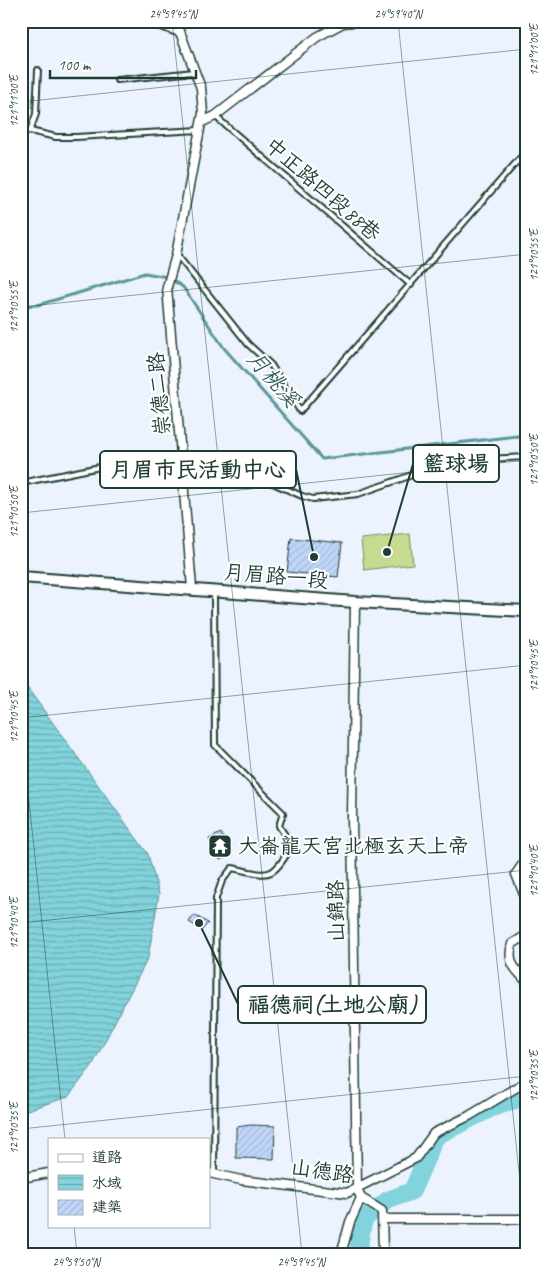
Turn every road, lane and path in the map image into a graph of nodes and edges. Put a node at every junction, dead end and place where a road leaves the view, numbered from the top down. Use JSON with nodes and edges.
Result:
{"nodes":[{"id":1,"x":143,"y":21,"type":"edge"},
{"id":2,"x":176,"y":21,"type":"edge"},
{"id":3,"x":364,"y":21,"type":"edge"},
{"id":4,"x":180,"y":34,"type":"junction"},
{"id":5,"x":38,"y":70,"type":"dead end"},
{"id":6,"x":194,"y":72,"type":"junction"},
{"id":7,"x":117,"y":80,"type":"dead end"},
{"id":8,"x":215,"y":116,"type":"junction"},
{"id":9,"x":202,"y":122,"type":"junction"},
{"id":10,"x":198,"y":130,"type":"junction"},
{"id":11,"x":30,"y":131,"type":"junction"},
{"id":12,"x":21,"y":132,"type":"edge"},
{"id":13,"x":527,"y":150,"type":"edge"},
{"id":14,"x":176,"y":254,"type":"junction"},
{"id":15,"x":411,"y":285,"type":"junction"},
{"id":16,"x":527,"y":457,"type":"edge"},
{"id":17,"x":182,"y":458,"type":"junction"},
{"id":18,"x":21,"y":483,"type":"edge"},
{"id":19,"x":21,"y":577,"type":"edge"},
{"id":20,"x":192,"y":588,"type":"junction"},
{"id":21,"x":214,"y":590,"type":"junction"},
{"id":22,"x":355,"y":602,"type":"junction"},
{"id":23,"x":527,"y":611,"type":"edge"},
{"id":24,"x":527,"y":858,"type":"edge"},
{"id":25,"x":524,"y":889,"type":"edge"},
{"id":26,"x":527,"y":902,"type":"edge"},
{"id":27,"x":527,"y":935,"type":"edge"},
{"id":28,"x":527,"y":982,"type":"edge"},
{"id":29,"x":527,"y":1081,"type":"edge"},
{"id":30,"x":211,"y":1173,"type":"edge"},
{"id":31,"x":48,"y":1174,"type":"edge"},
{"id":32,"x":21,"y":1178,"type":"edge"},
{"id":33,"x":357,"y":1189,"type":"junction"},
{"id":34,"x":365,"y":1199,"type":"junction"},
{"id":35,"x":383,"y":1215,"type":"junction"},
{"id":36,"x":527,"y":1219,"type":"edge"},
{"id":37,"x":341,"y":1254,"type":"edge"},
{"id":38,"x":383,"y":1254,"type":"edge"}],
"edges":[{"from":1,"to":4,"type":"lane"},
{"from":2,"to":4,"type":"street"},
{"from":3,"to":8,"type":"street"},
{"from":4,"to":6,"type":"street"},
{"from":5,"to":11,"type":"lane"},
{"from":6,"to":7,"type":"lane"},
{"from":6,"to":9,"type":"street"},
{"from":8,"to":9,"type":"street"},
{"from":8,"to":15,"type":"lane","name":"中正路四段88巷"},
{"from":9,"to":10,"type":"street"},
{"from":10,"to":11,"type":"lane"},
{"from":10,"to":14,"type":"street"},
{"from":11,"to":12,"type":"lane"},
{"from":13,"to":15,"type":"lane"},
{"from":14,"to":15,"type":"lane"},
{"from":14,"to":17,"type":"street","name":"崇德二路"},
{"from":16,"to":17,"type":"lane"},
{"from":17,"to":18,"type":"lane"},
{"from":17,"to":20,"type":"street","name":"崇德二路"},
{"from":19,"to":20,"type":"street","name":"月眉路一段"},
{"from":20,"to":21,"type":"street","name":"月眉路一段"},
{"from":21,"to":22,"type":"street","name":"月眉路一段"},
{"from":21,"to":30,"type":"lane"},
{"from":22,"to":23,"type":"street","name":"月眉路一段"},
{"from":22,"to":33,"type":"street","name":"山錦路"},
{"from":24,"to":25,"type":"street"},
{"from":25,"to":26,"type":"street"},
{"from":27,"to":28,"type":"street"},
{"from":29,"to":33,"type":"street"},
{"from":30,"to":33,"type":"street","name":"山德路"},
{"from":31,"to":32,"type":"street"},
{"from":33,"to":34,"type":"street","name":"山德路"},
{"from":34,"to":35,"type":"street","name":"山德路"},
{"from":34,"to":37,"type":"street"},
{"from":35,"to":36,"type":"street"},
{"from":35,"to":38,"type":"street"}]}
